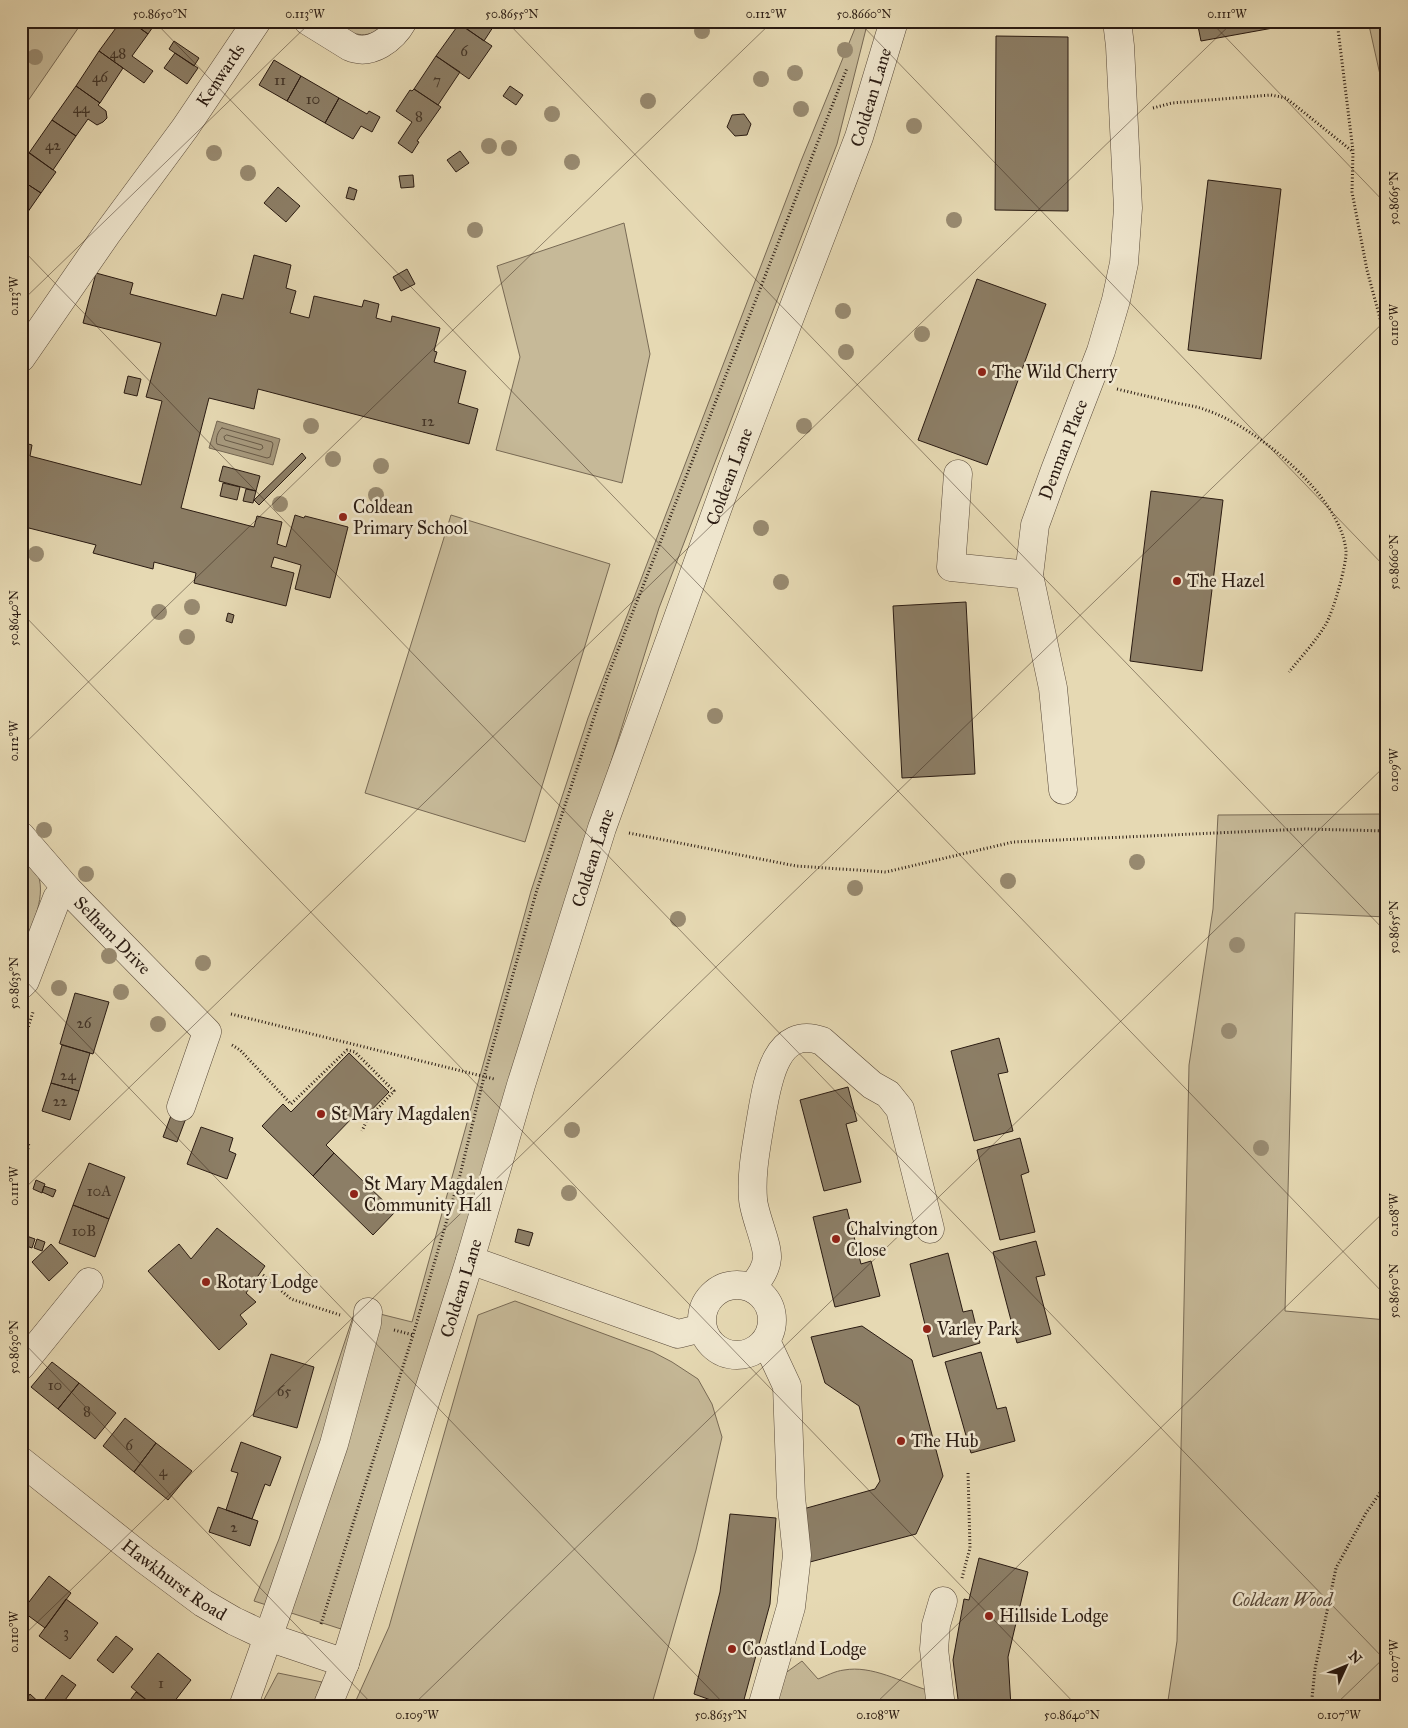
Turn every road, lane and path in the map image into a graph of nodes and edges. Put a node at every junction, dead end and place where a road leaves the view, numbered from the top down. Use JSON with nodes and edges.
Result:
{"nodes":[{"id":1,"x":256,"y":21,"type":"edge"},
{"id":2,"x":308,"y":21,"type":"edge"},
{"id":3,"x":403,"y":21,"type":"edge"},
{"id":4,"x":894,"y":21,"type":"edge"},
{"id":5,"x":1117,"y":21,"type":"edge"},
{"id":6,"x":1337,"y":21,"type":"edge"},
{"id":7,"x":1124,"y":114,"type":"junction"},
{"id":8,"x":1353,"y":151,"type":"junction"},
{"id":9,"x":1387,"y":334,"type":"edge"},
{"id":10,"x":21,"y":358,"type":"edge"},
{"id":11,"x":1090,"y":383,"type":"junction"},
{"id":12,"x":958,"y":474,"type":"dead end"},
{"id":13,"x":1029,"y":575,"type":"junction"},
{"id":14,"x":1289,"y":672,"type":"dead end"},
{"id":15,"x":1063,"y":790,"type":"dead end"},
{"id":16,"x":602,"y":828,"type":"junction"},
{"id":17,"x":1387,"y":832,"type":"edge"},
{"id":18,"x":21,"y":836,"type":"edge"},
{"id":19,"x":67,"y":889,"type":"junction"},
{"id":20,"x":21,"y":985,"type":"edge"},
{"id":21,"x":202,"y":1027,"type":"junction"},
{"id":22,"x":521,"y":1085,"type":"junction"},
{"id":23,"x":181,"y":1107,"type":"dead end"},
{"id":24,"x":21,"y":1125,"type":"edge"},
{"id":25,"x":362,"y":1131,"type":"dead end"},
{"id":26,"x":21,"y":1167,"type":"edge"},
{"id":27,"x":930,"y":1229,"type":"dead end"},
{"id":28,"x":470,"y":1260,"type":"junction"},
{"id":29,"x":263,"y":1275,"type":"dead end"},
{"id":30,"x":89,"y":1282,"type":"dead end"},
{"id":31,"x":752,"y":1288,"type":"junction"},
{"id":32,"x":367,"y":1317,"type":"junction"},
{"id":33,"x":702,"y":1328,"type":"junction"},
{"id":34,"x":413,"y":1335,"type":"dead end"},
{"id":35,"x":766,"y":1341,"type":"junction"},
{"id":36,"x":21,"y":1366,"type":"edge"},
{"id":37,"x":24,"y":1470,"type":"edge"},
{"id":38,"x":968,"y":1472,"type":"dead end"},
{"id":39,"x":1387,"y":1483,"type":"edge"},
{"id":40,"x":961,"y":1580,"type":"dead end"},
{"id":41,"x":943,"y":1601,"type":"dead end"},
{"id":42,"x":268,"y":1637,"type":"junction"},
{"id":43,"x":345,"y":1663,"type":"junction"},
{"id":44,"x":1312,"y":1698,"type":"junction"},
{"id":45,"x":243,"y":1707,"type":"edge"},
{"id":46,"x":327,"y":1707,"type":"edge"},
{"id":47,"x":762,"y":1707,"type":"edge"},
{"id":48,"x":941,"y":1707,"type":"edge"},
{"id":49,"x":1309,"y":1707,"type":"edge"},
{"id":50,"x":1313,"y":1707,"type":"edge"}],
"edges":[{"from":1,"to":10,"type":"street","name":"Kenwards"},
{"from":2,"to":3,"type":"street"},
{"from":4,"to":16,"type":"street","name":"Coldean Lane"},
{"from":5,"to":7,"type":"street","name":"Denman Place"},
{"from":6,"to":8,"type":"path"},
{"from":7,"to":8,"type":"path"},
{"from":7,"to":11,"type":"street","name":"Denman Place"},
{"from":8,"to":9,"type":"path"},
{"from":11,"to":13,"type":"street","name":"Denman Place"},
{"from":11,"to":14,"type":"path"},
{"from":12,"to":13,"type":"street"},
{"from":13,"to":15,"type":"street","name":"Denman Place"},
{"from":16,"to":17,"type":"path"},
{"from":16,"to":22,"type":"street","name":"Coldean Lane"},
{"from":18,"to":19,"type":"street","name":"Selham Drive"},
{"from":19,"to":20,"type":"street"},
{"from":19,"to":21,"type":"street","name":"Selham Drive"},
{"from":21,"to":22,"type":"path"},
{"from":21,"to":23,"type":"street"},
{"from":21,"to":25,"type":"path"},
{"from":22,"to":28,"type":"street","name":"Coldean Lane"},
{"from":24,"to":26,"type":"path"},
{"from":27,"to":31,"type":"street"},
{"from":28,"to":33,"type":"street"},
{"from":28,"to":43,"type":"street","name":"Coldean Lane"},
{"from":29,"to":32,"type":"path"},
{"from":30,"to":36,"type":"street"},
{"from":31,"to":33,"type":"street"},
{"from":31,"to":35,"type":"street"},
{"from":32,"to":34,"type":"path"},
{"from":32,"to":42,"type":"street"},
{"from":33,"to":35,"type":"street"},
{"from":35,"to":47,"type":"street"},
{"from":37,"to":42,"type":"street","name":"Hawkhurst Road"},
{"from":38,"to":40,"type":"path"},
{"from":39,"to":44,"type":"path"},
{"from":41,"to":48,"type":"street"},
{"from":42,"to":43,"type":"street","name":"Hawkhurst Road"},
{"from":42,"to":45,"type":"street"},
{"from":43,"to":46,"type":"street","name":"Coldean Lane"},
{"from":44,"to":49,"type":"path"},
{"from":44,"to":50,"type":"path"}]}
